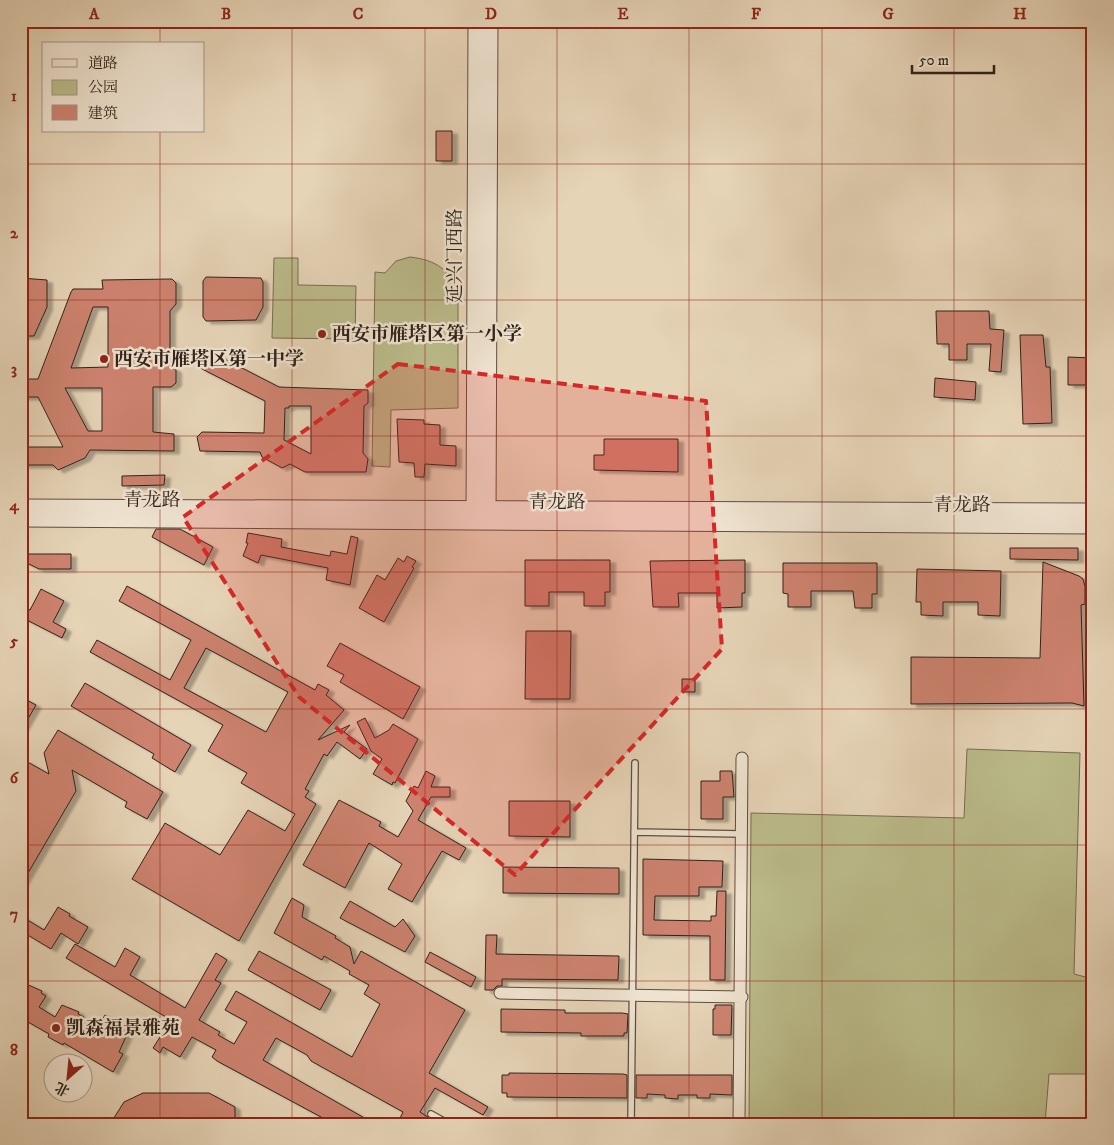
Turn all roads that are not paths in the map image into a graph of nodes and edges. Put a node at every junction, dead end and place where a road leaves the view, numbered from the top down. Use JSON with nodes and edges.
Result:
{"nodes":[{"id":1,"x":476,"y":21,"type":"edge"},
{"id":2,"x":490,"y":21,"type":"edge"},
{"id":3,"x":21,"y":507,"type":"edge"},
{"id":4,"x":1093,"y":512,"type":"edge"},
{"id":5,"x":481,"y":516,"type":"junction"},
{"id":6,"x":21,"y":519,"type":"edge"},
{"id":7,"x":1093,"y":526,"type":"edge"},
{"id":8,"x":742,"y":758,"type":"dead end"},
{"id":9,"x":634,"y":764,"type":"dead end"},
{"id":10,"x":634,"y":832,"type":"junction"},
{"id":11,"x":742,"y":834,"type":"junction"},
{"id":12,"x":500,"y":992,"type":"dead end"},
{"id":13,"x":632,"y":995,"type":"junction"},
{"id":14,"x":742,"y":998,"type":"junction"},
{"id":15,"x":431,"y":1114,"type":"dead end"},
{"id":16,"x":450,"y":1124,"type":"edge"},
{"id":17,"x":631,"y":1124,"type":"edge"},
{"id":18,"x":739,"y":1124,"type":"edge"}],
"edges":[{"from":1,"to":5,"type":"street","name":"延兴门西路"},
{"from":2,"to":5,"type":"street","name":"延兴门西路"},
{"from":3,"to":5,"type":"street","name":"青龙路"},
{"from":4,"to":5,"type":"street","name":"青龙路"},
{"from":5,"to":6,"type":"street","name":"青龙路"},
{"from":5,"to":7,"type":"street","name":"青龙路"},
{"from":8,"to":11,"type":"street"},
{"from":9,"to":10,"type":"lane"},
{"from":10,"to":11,"type":"lane"},
{"from":10,"to":13,"type":"lane"},
{"from":11,"to":14,"type":"street"},
{"from":12,"to":13,"type":"street"},
{"from":13,"to":14,"type":"street"},
{"from":13,"to":17,"type":"lane"},
{"from":14,"to":18,"type":"street"},
{"from":15,"to":16,"type":"lane"}]}
